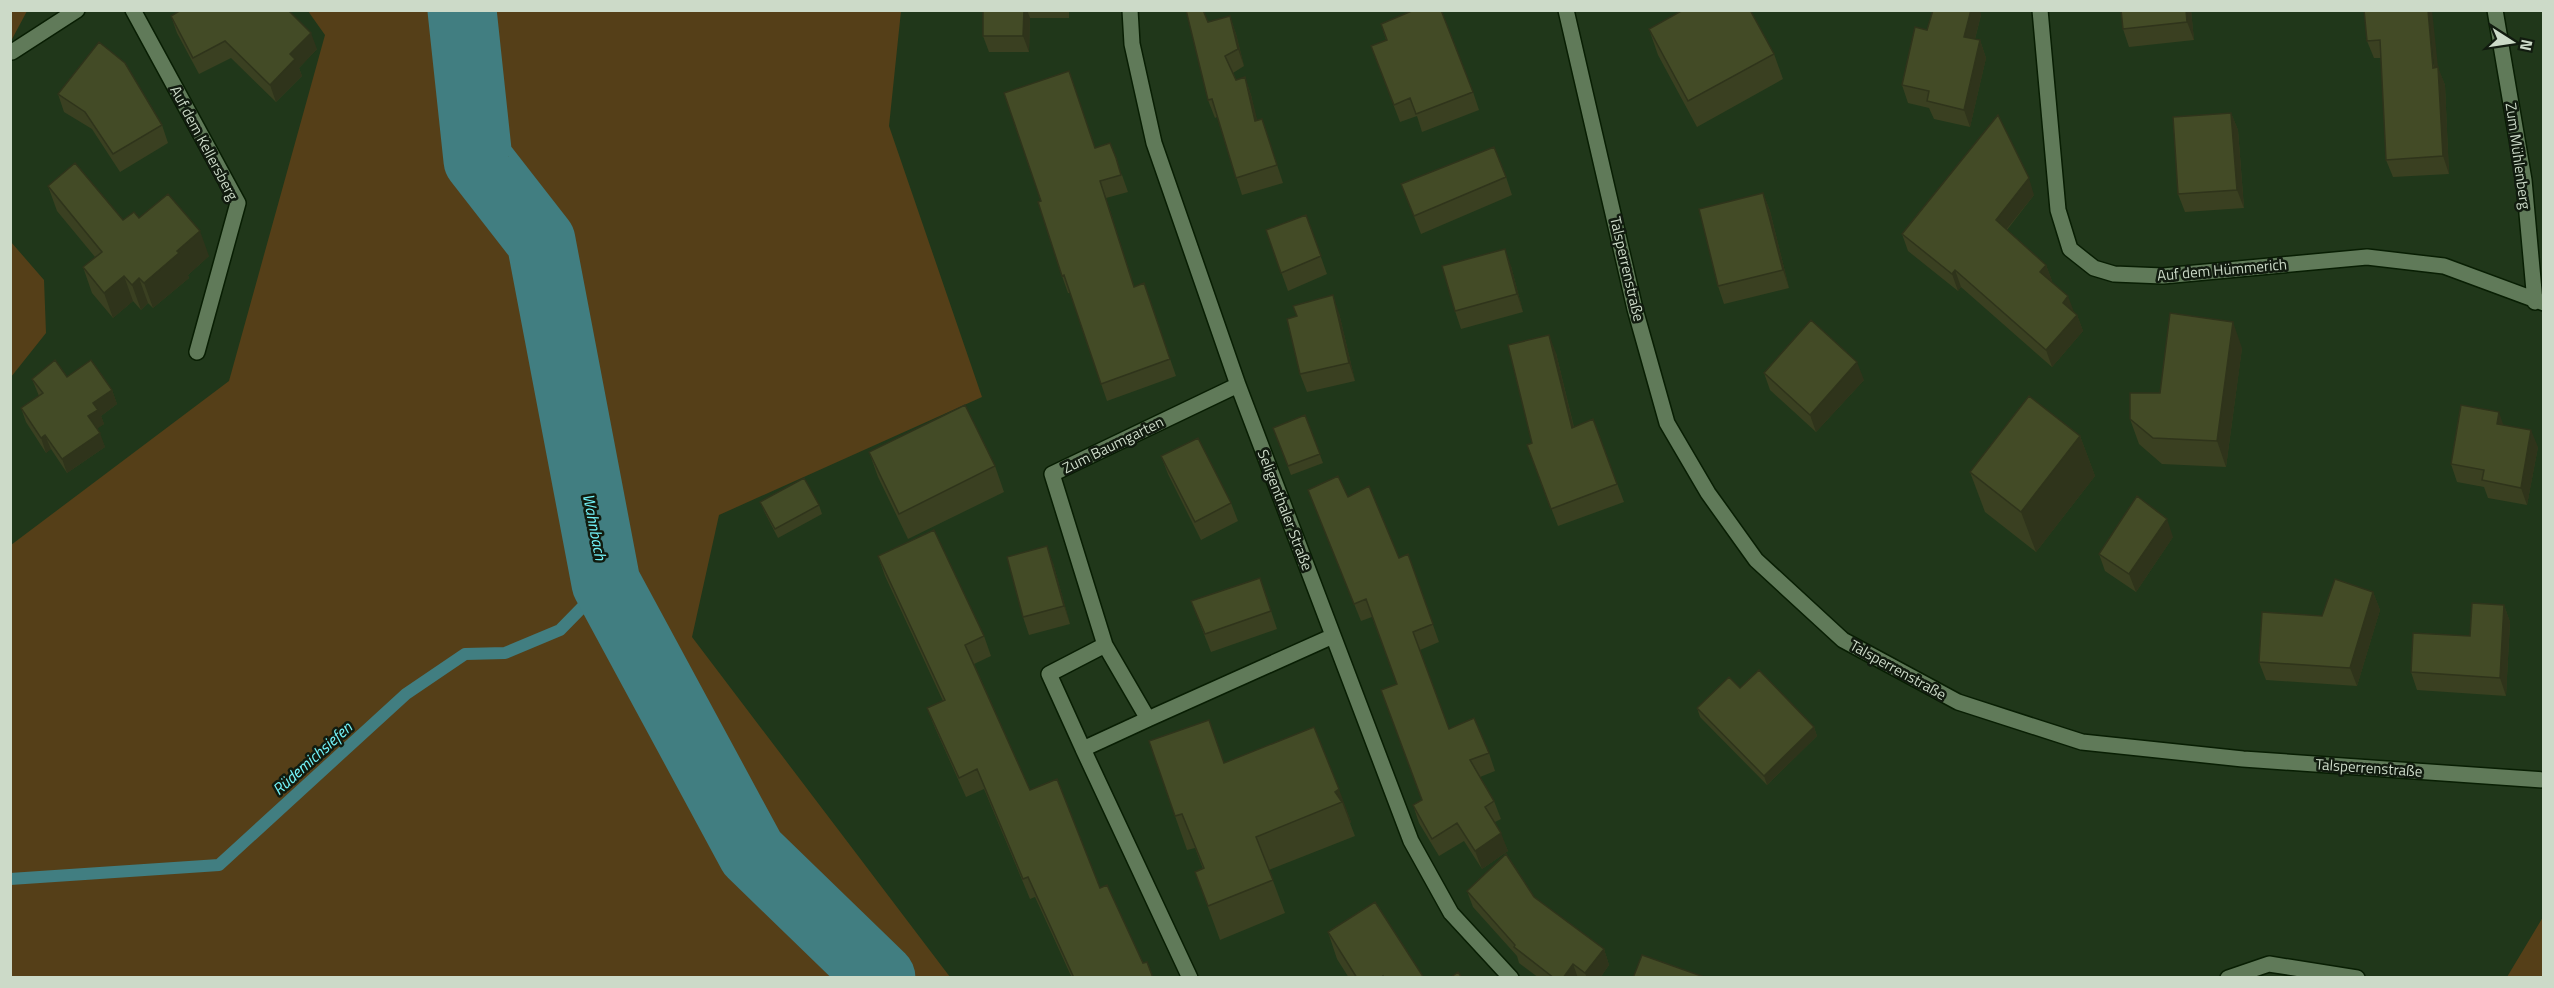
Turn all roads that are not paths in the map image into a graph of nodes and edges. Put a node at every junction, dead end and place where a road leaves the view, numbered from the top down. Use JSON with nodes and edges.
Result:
{"nodes":[{"id":1,"x":77,"y":10,"type":"edge"},
{"id":2,"x":133,"y":10,"type":"edge"},
{"id":3,"x":1130,"y":10,"type":"edge"},
{"id":4,"x":1566,"y":10,"type":"edge"},
{"id":5,"x":2040,"y":10,"type":"edge"},
{"id":6,"x":2495,"y":10,"type":"edge"},
{"id":7,"x":12,"y":52,"type":"dead end"},
{"id":8,"x":2539,"y":302,"type":"edge"},
{"id":9,"x":197,"y":352,"type":"dead end"},
{"id":10,"x":1238,"y":385,"type":"junction"},
{"id":11,"x":1333,"y":636,"type":"junction"},
{"id":12,"x":1105,"y":645,"type":"junction"},
{"id":13,"x":1148,"y":719,"type":"junction"},
{"id":14,"x":1083,"y":749,"type":"junction"},
{"id":15,"x":2544,"y":780,"type":"edge"},
{"id":16,"x":1190,"y":978,"type":"edge"},
{"id":17,"x":1511,"y":978,"type":"edge"},
{"id":18,"x":2228,"y":978,"type":"edge"},
{"id":19,"x":2357,"y":978,"type":"edge"}],
"edges":[{"from":1,"to":7,"type":"street"},
{"from":2,"to":9,"type":"street","name":"Auf dem Kellersberg"},
{"from":3,"to":10,"type":"street","name":"Seligenthaler Straße"},
{"from":4,"to":15,"type":"street","name":"Talsperrenstraße"},
{"from":5,"to":8,"type":"street","name":"Auf dem Hümmerich"},
{"from":6,"to":8,"type":"street","name":"Zum Mühlenberg"},
{"from":10,"to":11,"type":"street","name":"Seligenthaler Straße"},
{"from":10,"to":12,"type":"street","name":"Zum Baumgarten"},
{"from":11,"to":13,"type":"street"},
{"from":11,"to":17,"type":"street","name":"Seligenthaler Straße"},
{"from":12,"to":13,"type":"street","name":"Zum Baumgarten"},
{"from":12,"to":14,"type":"street"},
{"from":13,"to":14,"type":"street"},
{"from":14,"to":16,"type":"street"},
{"from":18,"to":19,"type":"street"}]}
